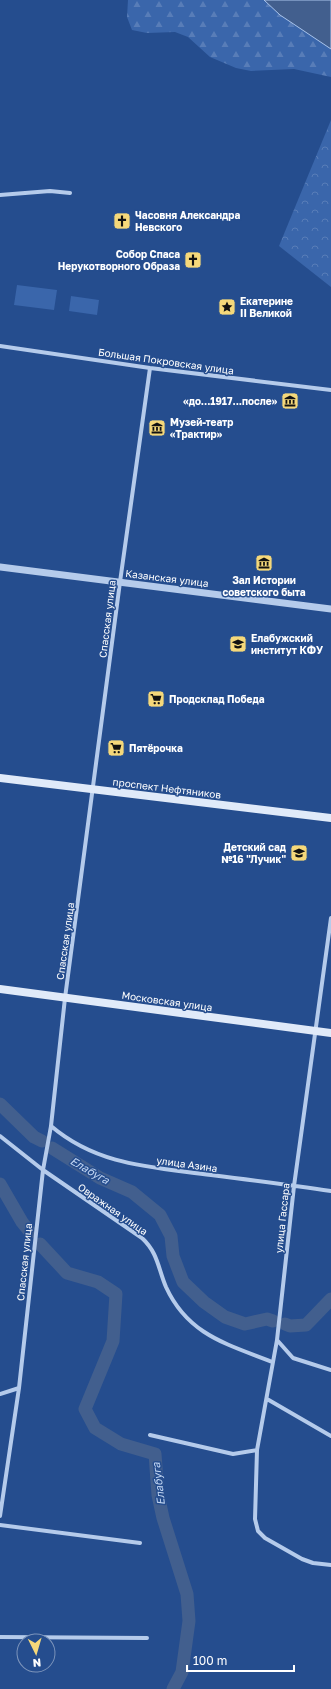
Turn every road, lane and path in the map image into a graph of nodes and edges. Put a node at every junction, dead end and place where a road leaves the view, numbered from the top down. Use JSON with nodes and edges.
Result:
{"nodes":[{"id":1,"x":70,"y":193,"type":"dead end"},
{"id":2,"x":0,"y":194,"type":"edge"},
{"id":3,"x":0,"y":346,"type":"edge"},
{"id":4,"x":150,"y":368,"type":"junction"},
{"id":5,"x":331,"y":390,"type":"edge"},
{"id":6,"x":0,"y":567,"type":"edge"},
{"id":7,"x":120,"y":582,"type":"junction"},
{"id":8,"x":331,"y":609,"type":"edge"},
{"id":9,"x":0,"y":778,"type":"edge"},
{"id":10,"x":93,"y":790,"type":"junction"},
{"id":11,"x":331,"y":818,"type":"edge"},
{"id":12,"x":331,"y":918,"type":"edge"},
{"id":13,"x":0,"y":989,"type":"edge"},
{"id":14,"x":65,"y":998,"type":"junction"},
{"id":15,"x":316,"y":1031,"type":"junction"},
{"id":16,"x":331,"y":1033,"type":"edge"},
{"id":17,"x":51,"y":1126,"type":"junction"},
{"id":18,"x":0,"y":1136,"type":"edge"},
{"id":19,"x":42,"y":1170,"type":"junction"},
{"id":20,"x":294,"y":1186,"type":"junction"},
{"id":21,"x":331,"y":1191,"type":"edge"},
{"id":22,"x":277,"y":1340,"type":"junction"},
{"id":23,"x":272,"y":1362,"type":"junction"},
{"id":24,"x":331,"y":1370,"type":"edge"},
{"id":25,"x":18,"y":1388,"type":"junction"},
{"id":26,"x":0,"y":1394,"type":"edge"},
{"id":27,"x":267,"y":1399,"type":"junction"},
{"id":28,"x":150,"y":1435,"type":"dead end"},
{"id":29,"x":331,"y":1436,"type":"edge"},
{"id":30,"x":258,"y":1450,"type":"junction"},
{"id":31,"x":0,"y":1516,"type":"edge"},
{"id":32,"x":0,"y":1525,"type":"edge"},
{"id":33,"x":140,"y":1543,"type":"dead end"},
{"id":34,"x":331,"y":1565,"type":"edge"},
{"id":35,"x":0,"y":1637,"type":"edge"},
{"id":36,"x":147,"y":1638,"type":"dead end"}],
"edges":[{"from":1,"to":2,"type":"street"},
{"from":3,"to":4,"type":"street","name":"Большая Покровская улица"},
{"from":4,"to":5,"type":"street","name":"Большая Покровская улица"},
{"from":4,"to":7,"type":"street","name":"Спасская улица"},
{"from":6,"to":7,"type":"street","name":"Казанская улица"},
{"from":7,"to":8,"type":"street","name":"Казанская улица"},
{"from":7,"to":10,"type":"street","name":"Спасская улица"},
{"from":9,"to":10,"type":"main road","name":"проспект Нефтяников"},
{"from":10,"to":11,"type":"main road","name":"проспект Нефтяников"},
{"from":10,"to":14,"type":"street","name":"Спасская улица"},
{"from":12,"to":15,"type":"street","name":"улица Гассара"},
{"from":13,"to":14,"type":"main road","name":"Московская улица"},
{"from":14,"to":15,"type":"main road","name":"Московская улица"},
{"from":14,"to":17,"type":"street","name":"Спасская улица"},
{"from":15,"to":16,"type":"main road","name":"Московская улица"},
{"from":15,"to":20,"type":"street","name":"улица Гассара"},
{"from":17,"to":19,"type":"street","name":"Спасская улица"},
{"from":17,"to":20,"type":"street","name":"улица Азина"},
{"from":18,"to":19,"type":"street","name":"Овражная улица"},
{"from":19,"to":23,"type":"street","name":"Овражная улица"},
{"from":19,"to":25,"type":"street","name":"Спасская улица"},
{"from":20,"to":21,"type":"street","name":"улица Азина"},
{"from":20,"to":22,"type":"street","name":"улица Гассара"},
{"from":22,"to":23,"type":"street","name":"улица Гассара"},
{"from":22,"to":24,"type":"street"},
{"from":23,"to":27,"type":"street","name":"улица Гассара"},
{"from":25,"to":26,"type":"street"},
{"from":25,"to":31,"type":"street","name":"Спасская улица"},
{"from":27,"to":29,"type":"street"},
{"from":27,"to":30,"type":"street","name":"улица Гассара"},
{"from":28,"to":30,"type":"street"},
{"from":30,"to":34,"type":"street","name":"улица Гассара"},
{"from":32,"to":33,"type":"street"},
{"from":35,"to":36,"type":"street"}]}
